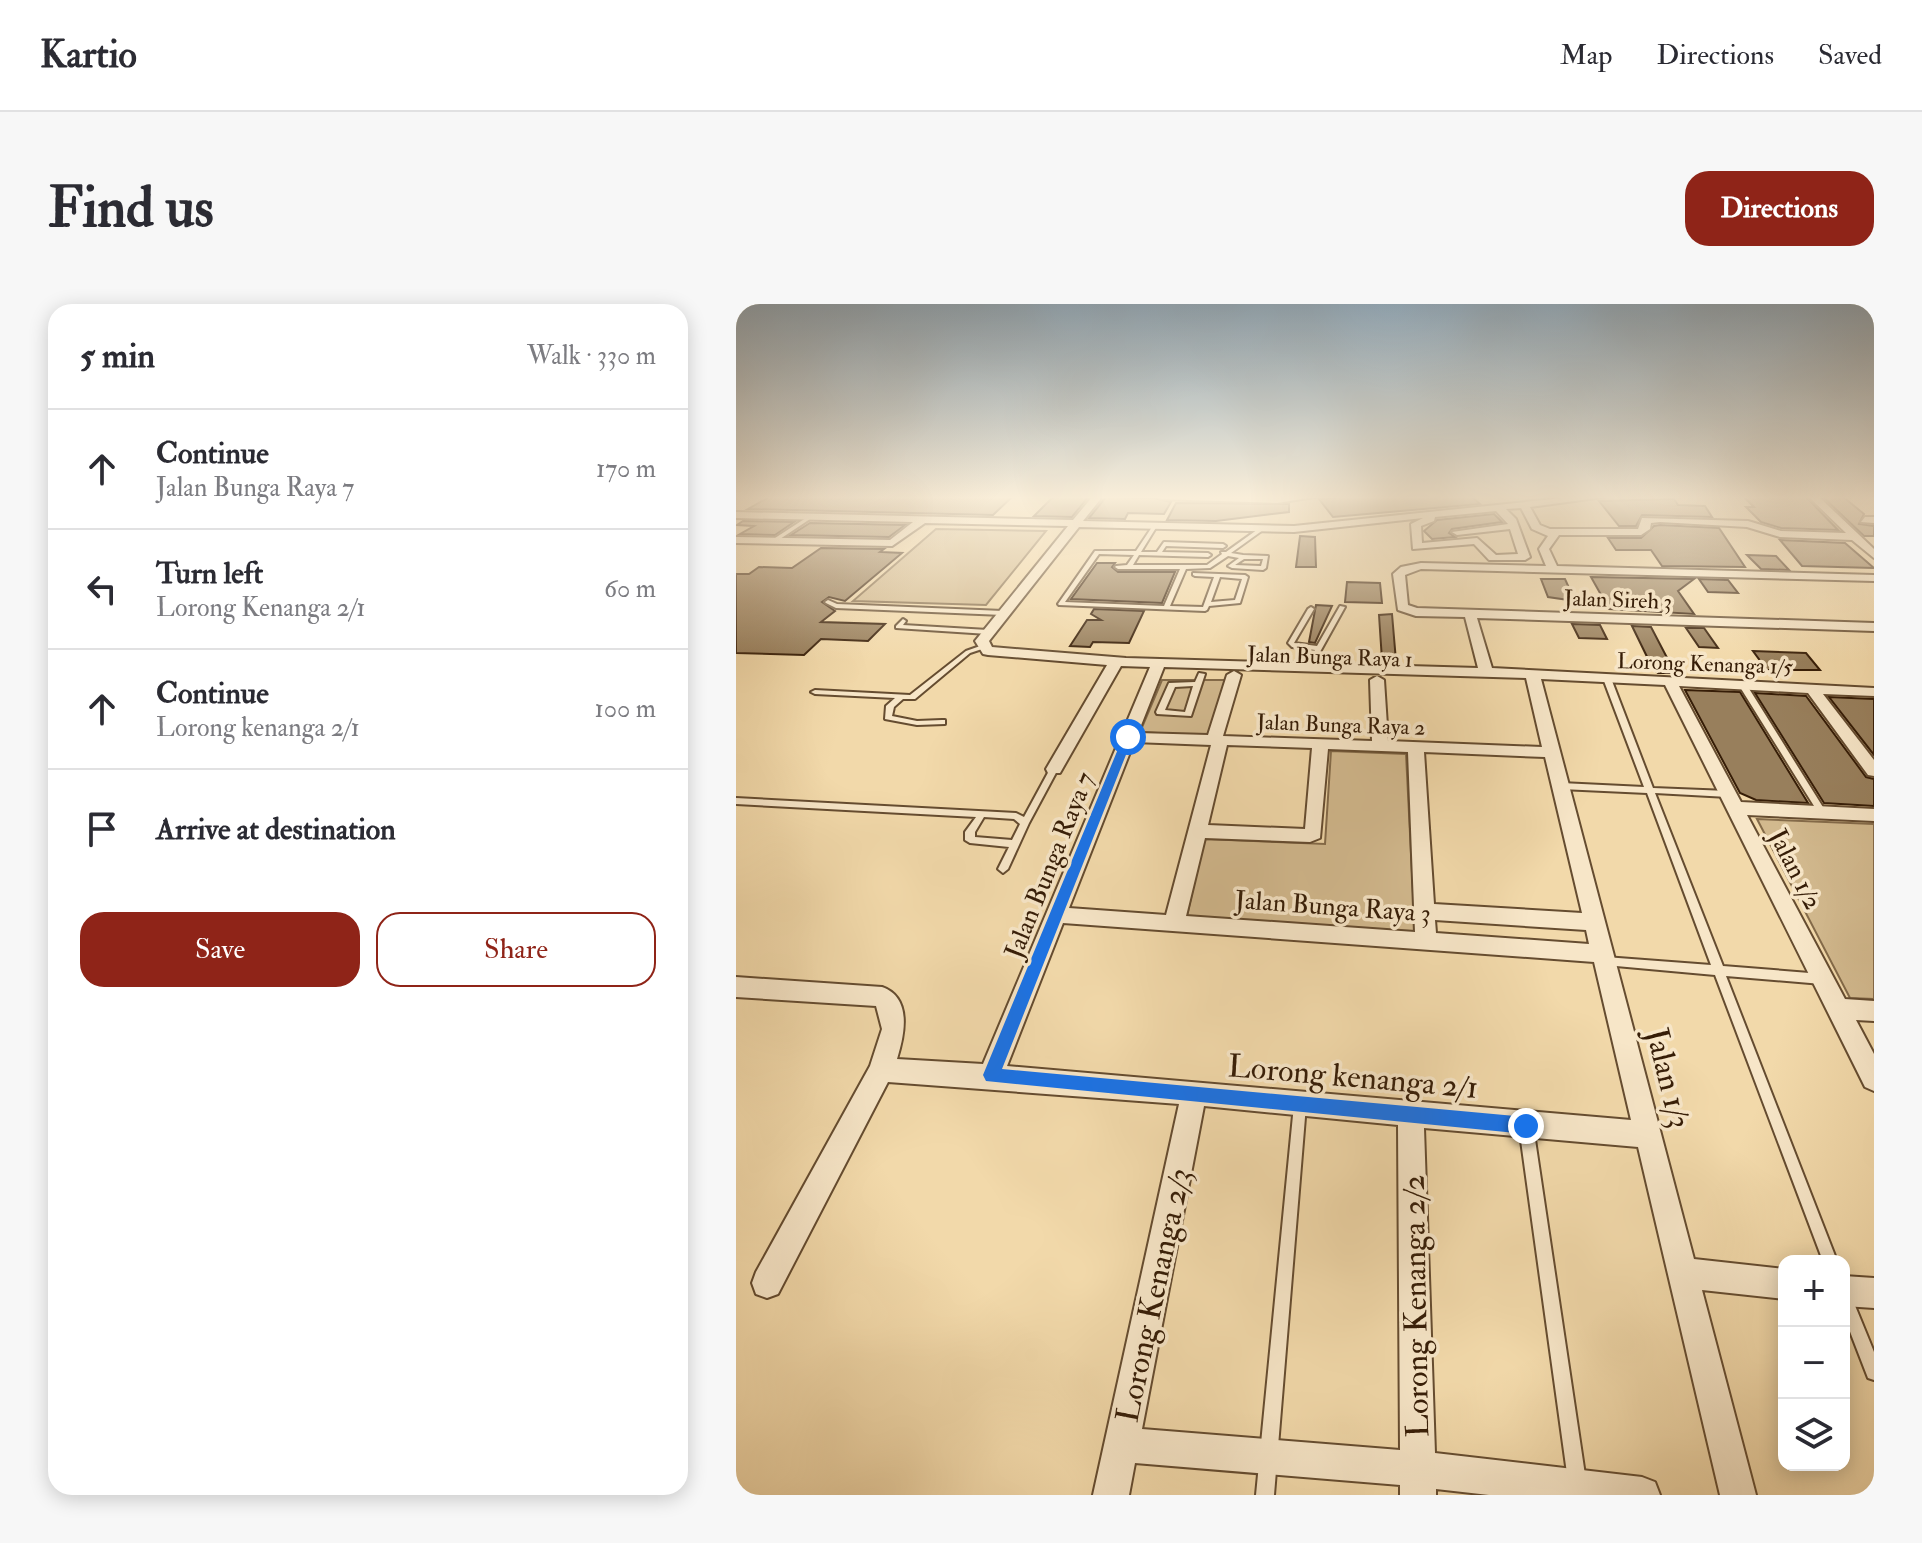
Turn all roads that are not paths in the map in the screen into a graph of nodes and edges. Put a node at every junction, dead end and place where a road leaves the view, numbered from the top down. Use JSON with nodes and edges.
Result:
{"nodes":[{"id":1,"x":1053,"y":552,"type":"edge"},
{"id":2,"x":1215,"y":552,"type":"edge"},
{"id":3,"x":1487,"y":552,"type":"edge"},
{"id":4,"x":1524,"y":552,"type":"edge"},
{"id":5,"x":1545,"y":552,"type":"edge"},
{"id":6,"x":1138,"y":553,"type":"junction"},
{"id":7,"x":1150,"y":553,"type":"junction"},
{"id":8,"x":1228,"y":553,"type":"junction"},
{"id":9,"x":1158,"y":554,"type":"joint"},
{"id":10,"x":1211,"y":554,"type":"junction"},
{"id":11,"x":1243,"y":557,"type":"junction"},
{"id":12,"x":1118,"y":567,"type":"dead end"},
{"id":13,"x":1129,"y":567,"type":"junction"},
{"id":14,"x":1208,"y":567,"type":"junction"},
{"id":15,"x":1553,"y":570,"type":"junction"},
{"id":16,"x":1182,"y":571,"type":"junction"},
{"id":17,"x":1215,"y":575,"type":"junction"},
{"id":18,"x":1874,"y":578,"type":"edge"},
{"id":19,"x":828,"y":602,"type":"dead end"},
{"id":20,"x":1207,"y":604,"type":"junction"},
{"id":21,"x":1342,"y":607,"type":"dead end"},
{"id":22,"x":1166,"y":608,"type":"junction"},
{"id":23,"x":1311,"y":609,"type":"dead end"},
{"id":24,"x":1003,"y":613,"type":"junction"},
{"id":25,"x":1470,"y":614,"type":"junction"},
{"id":26,"x":903,"y":621,"type":"dead end"},
{"id":27,"x":1874,"y":627,"type":"edge"},
{"id":28,"x":988,"y":632,"type":"junction"},
{"id":29,"x":983,"y":647,"type":"junction"},
{"id":30,"x":1316,"y":648,"type":"junction"},
{"id":31,"x":1121,"y":661,"type":"junction"},
{"id":32,"x":1156,"y":667,"type":"junction"},
{"id":33,"x":1308,"y":668,"type":"junction"},
{"id":34,"x":1486,"y":672,"type":"junction"},
{"id":35,"x":1234,"y":675,"type":"junction"},
{"id":36,"x":1199,"y":679,"type":"junction"},
{"id":37,"x":1377,"y":680,"type":"junction"},
{"id":38,"x":1535,"y":681,"type":"junction"},
{"id":39,"x":1608,"y":681,"type":"junction"},
{"id":40,"x":1671,"y":684,"type":"junction"},
{"id":41,"x":1744,"y":687,"type":"junction"},
{"id":42,"x":1812,"y":689,"type":"junction"},
{"id":43,"x":815,"y":692,"type":"dead end"},
{"id":44,"x":1874,"y":692,"type":"edge"},
{"id":45,"x":901,"y":697,"type":"junction"},
{"id":46,"x":942,"y":722,"type":"dead end"},
{"id":47,"x":1128,"y":737,"type":"junction"},
{"id":48,"x":1217,"y":741,"type":"junction"},
{"id":49,"x":1320,"y":745,"type":"junction"},
{"id":50,"x":1380,"y":747,"type":"junction"},
{"id":51,"x":1416,"y":749,"type":"junction"},
{"id":52,"x":1553,"y":752,"type":"junction"},
{"id":53,"x":1054,"y":769,"type":"joint"},
{"id":54,"x":1874,"y":771,"type":"edge"},
{"id":55,"x":1561,"y":786,"type":"junction"},
{"id":56,"x":1649,"y":790,"type":"junction"},
{"id":57,"x":736,"y":801,"type":"edge"},
{"id":58,"x":1731,"y":801,"type":"junction"},
{"id":59,"x":1822,"y":812,"type":"junction"},
{"id":60,"x":982,"y":814,"type":"junction"},
{"id":61,"x":1874,"y":815,"type":"edge"},
{"id":62,"x":1025,"y":823,"type":"junction"},
{"id":63,"x":1195,"y":831,"type":"junction"},
{"id":64,"x":1015,"y":844,"type":"junction"},
{"id":65,"x":1003,"y":869,"type":"dead end"},
{"id":66,"x":1425,"y":911,"type":"junction"},
{"id":67,"x":1058,"y":915,"type":"junction"},
{"id":68,"x":1595,"y":922,"type":"junction"},
{"id":69,"x":1174,"y":923,"type":"junction"},
{"id":70,"x":1426,"y":941,"type":"junction"},
{"id":71,"x":1604,"y":958,"type":"junction"},
{"id":72,"x":1718,"y":972,"type":"junction"},
{"id":73,"x":1823,"y":979,"type":"junction"},
{"id":74,"x":736,"y":987,"type":"edge"},
{"id":75,"x":1838,"y":1008,"type":"junction"},
{"id":76,"x":1874,"y":1011,"type":"edge"},
{"id":77,"x":881,"y":1070,"type":"junction"},
{"id":78,"x":991,"y":1075,"type":"junction"},
{"id":79,"x":1874,"y":1079,"type":"edge"},
{"id":80,"x":1194,"y":1094,"type":"junction"},
{"id":81,"x":1300,"y":1105,"type":"junction"},
{"id":82,"x":1411,"y":1117,"type":"junction"},
{"id":83,"x":1526,"y":1126,"type":"junction"},
{"id":84,"x":1649,"y":1135,"type":"junction"},
{"id":85,"x":1828,"y":1255,"type":"edge"},
{"id":86,"x":1683,"y":1273,"type":"junction"},
{"id":87,"x":767,"y":1283,"type":"dead end"},
{"id":88,"x":1778,"y":1283,"type":"edge"},
{"id":89,"x":1874,"y":1293,"type":"edge"},
{"id":90,"x":1850,"y":1294,"type":"edge"},
{"id":91,"x":1850,"y":1310,"type":"edge"},
{"id":92,"x":1874,"y":1372,"type":"edge"},
{"id":93,"x":1120,"y":1445,"type":"junction"},
{"id":94,"x":1269,"y":1457,"type":"junction"},
{"id":95,"x":1418,"y":1482,"type":"edge"},
{"id":96,"x":1578,"y":1491,"type":"edge"},
{"id":97,"x":1111,"y":1495,"type":"edge"},
{"id":98,"x":1265,"y":1495,"type":"edge"},
{"id":99,"x":1642,"y":1495,"type":"edge"},
{"id":100,"x":1738,"y":1495,"type":"edge"}],
"edges":[{"from":1,"to":24,"type":"street"},
{"from":2,"to":10,"type":"lane"},
{"from":3,"to":4,"type":"street"},
{"from":5,"to":15,"type":"street"},
{"from":6,"to":7,"type":"lane"},
{"from":6,"to":13,"type":"lane"},
{"from":6,"to":22,"type":"lane"},
{"from":7,"to":9,"type":"lane"},
{"from":7,"to":10,"type":"lane"},
{"from":8,"to":10,"type":"lane"},
{"from":8,"to":11,"type":"lane"},
{"from":8,"to":14,"type":"lane"},
{"from":9,"to":10,"type":"lane"},
{"from":11,"to":11,"type":"lane"},
{"from":12,"to":13,"type":"lane"},
{"from":13,"to":16,"type":"lane"},
{"from":14,"to":16,"type":"lane"},
{"from":14,"to":17,"type":"lane"},
{"from":15,"to":18,"type":"street"},
{"from":15,"to":25,"type":"street","name":"Jalan Sireh 3"},
{"from":16,"to":17,"type":"lane"},
{"from":16,"to":22,"type":"lane"},
{"from":17,"to":20,"type":"lane"},
{"from":17,"to":20,"type":"lane"},
{"from":19,"to":24,"type":"lane"},
{"from":20,"to":22,"type":"lane"},
{"from":21,"to":30,"type":"lane"},
{"from":23,"to":30,"type":"lane"},
{"from":24,"to":28,"type":"street"},
{"from":25,"to":27,"type":"street","name":"Jalan Sireh 3"},
{"from":25,"to":34,"type":"street"},
{"from":26,"to":28,"type":"lane"},
{"from":28,"to":29,"type":"street"},
{"from":29,"to":31,"type":"street"},
{"from":29,"to":45,"type":"lane"},
{"from":30,"to":33,"type":"lane"},
{"from":31,"to":32,"type":"street"},
{"from":31,"to":53,"type":"street"},
{"from":32,"to":33,"type":"street"},
{"from":32,"to":36,"type":"street","name":"Jalan Bunga Raya 1"},
{"from":32,"to":47,"type":"street","name":"Jalan Bunga Raya 7"},
{"from":33,"to":34,"type":"street"},
{"from":34,"to":38,"type":"street"},
{"from":35,"to":36,"type":"street","name":"Jalan Bunga Raya 1"},
{"from":35,"to":37,"type":"street","name":"Jalan Bunga Raya 1"},
{"from":35,"to":48,"type":"street"},
{"from":36,"to":36,"type":"lane"},
{"from":37,"to":38,"type":"street","name":"Jalan Bunga Raya 1"},
{"from":37,"to":50,"type":"street"},
{"from":38,"to":39,"type":"street","name":"Lorong Kenanga 1/5"},
{"from":38,"to":52,"type":"street","name":"Jalan 1/3"},
{"from":39,"to":40,"type":"street","name":"Lorong Kenanga 1/5"},
{"from":39,"to":56,"type":"lane"},
{"from":40,"to":41,"type":"street","name":"Lorong Kenanga 1/5"},
{"from":40,"to":58,"type":"street","name":"Jalan 1/2"},
{"from":41,"to":42,"type":"street","name":"Lorong Kenanga 1/5"},
{"from":41,"to":59,"type":"lane"},
{"from":42,"to":44,"type":"street","name":"Lorong Kenanga 1/5"},
{"from":42,"to":54,"type":"street"},
{"from":43,"to":45,"type":"lane"},
{"from":45,"to":46,"type":"lane"},
{"from":47,"to":48,"type":"street","name":"Jalan Bunga Raya 2"},
{"from":47,"to":67,"type":"street","name":"Jalan Bunga Raya 7"},
{"from":48,"to":49,"type":"street","name":"Jalan Bunga Raya 2"},
{"from":48,"to":63,"type":"street"},
{"from":49,"to":50,"type":"street","name":"Jalan Bunga Raya 2"},
{"from":49,"to":63,"type":"street"},
{"from":50,"to":51,"type":"street","name":"Jalan Bunga Raya 2"},
{"from":51,"to":52,"type":"street","name":"Jalan Bunga Raya 2"},
{"from":51,"to":66,"type":"street"},
{"from":52,"to":55,"type":"street","name":"Jalan 1/3"},
{"from":53,"to":62,"type":"lane"},
{"from":55,"to":56,"type":"lane"},
{"from":55,"to":68,"type":"street","name":"Jalan 1/3"},
{"from":56,"to":58,"type":"lane"},
{"from":56,"to":72,"type":"lane"},
{"from":57,"to":60,"type":"lane"},
{"from":58,"to":59,"type":"street"},
{"from":58,"to":73,"type":"street","name":"Jalan 1/2"},
{"from":59,"to":61,"type":"street"},
{"from":60,"to":62,"type":"lane"},
{"from":60,"to":64,"type":"lane"},
{"from":62,"to":64,"type":"lane"},
{"from":63,"to":69,"type":"street"},
{"from":64,"to":65,"type":"lane"},
{"from":66,"to":68,"type":"street"},
{"from":66,"to":70,"type":"street"},
{"from":67,"to":69,"type":"street","name":"Jalan Bunga Raya 3"},
{"from":67,"to":78,"type":"street","name":"Jalan Bunga Raya 7"},
{"from":68,"to":71,"type":"street","name":"Jalan 1/3"},
{"from":69,"to":70,"type":"street","name":"Jalan Bunga Raya 3"},
{"from":70,"to":71,"type":"street","name":"Jalan Bunga Raya 3"},
{"from":71,"to":72,"type":"lane"},
{"from":71,"to":84,"type":"street","name":"Jalan 1/3"},
{"from":72,"to":73,"type":"lane"},
{"from":72,"to":85,"type":"lane"},
{"from":73,"to":75,"type":"street","name":"Jalan 1/2"},
{"from":74,"to":77,"type":"street"},
{"from":75,"to":76,"type":"street"},
{"from":75,"to":79,"type":"street","name":"Jalan 1/2"},
{"from":77,"to":78,"type":"street","name":"Lorong kenanga 2/1"},
{"from":77,"to":87,"type":"street"},
{"from":78,"to":80,"type":"street","name":"Lorong kenanga 2/1"},
{"from":80,"to":81,"type":"street","name":"Lorong kenanga 2/1"},
{"from":80,"to":93,"type":"street","name":"Lorong Kenanga 2/3"},
{"from":81,"to":82,"type":"street","name":"Lorong kenanga 2/1"},
{"from":81,"to":94,"type":"lane"},
{"from":82,"to":83,"type":"street","name":"Lorong kenanga 2/1"},
{"from":82,"to":95,"type":"street","name":"Lorong Kenanga 2/2"},
{"from":83,"to":84,"type":"street","name":"Lorong kenanga 2/1"},
{"from":83,"to":96,"type":"lane"},
{"from":84,"to":86,"type":"street","name":"Jalan 1/3"},
{"from":86,"to":88,"type":"street"},
{"from":86,"to":100,"type":"street","name":"Jalan 1/3"},
{"from":89,"to":90,"type":"street"},
{"from":91,"to":92,"type":"lane"},
{"from":93,"to":94,"type":"street"},
{"from":93,"to":97,"type":"street","name":"Lorong Kenanga 2/3"},
{"from":94,"to":95,"type":"street"},
{"from":94,"to":98,"type":"lane"},
{"from":95,"to":96,"type":"street"},
{"from":96,"to":99,"type":"street"}]}
